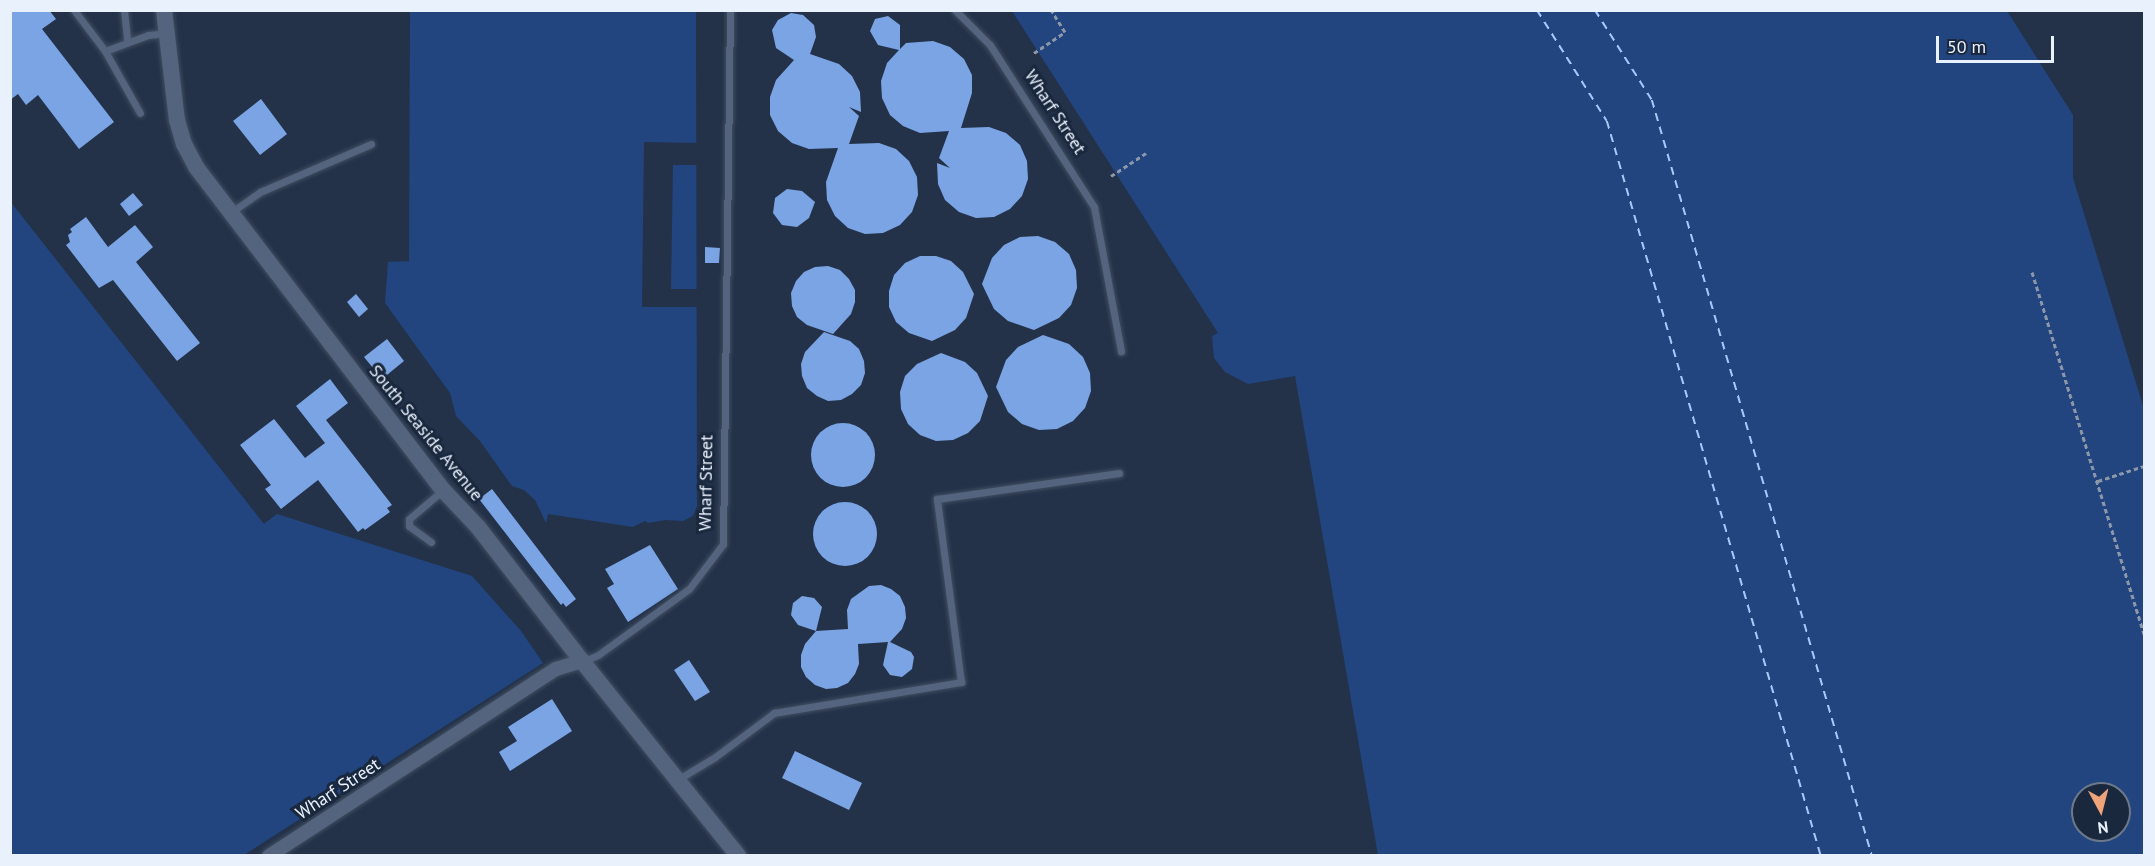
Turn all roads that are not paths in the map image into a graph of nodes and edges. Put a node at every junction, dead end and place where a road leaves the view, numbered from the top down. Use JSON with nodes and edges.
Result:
{"nodes":[{"id":1,"x":74,"y":10,"type":"edge"},
{"id":2,"x":124,"y":10,"type":"edge"},
{"id":3,"x":164,"y":10,"type":"edge"},
{"id":4,"x":730,"y":10,"type":"edge"},
{"id":5,"x":955,"y":10,"type":"edge"},
{"id":6,"x":166,"y":33,"type":"junction"},
{"id":7,"x":127,"y":41,"type":"junction"},
{"id":8,"x":105,"y":51,"type":"junction"},
{"id":9,"x":140,"y":113,"type":"dead end"},
{"id":10,"x":371,"y":144,"type":"dead end"},
{"id":11,"x":230,"y":213,"type":"junction"},
{"id":12,"x":1121,"y":351,"type":"dead end"},
{"id":13,"x":1119,"y":473,"type":"dead end"},
{"id":14,"x":443,"y":490,"type":"junction"},
{"id":15,"x":431,"y":542,"type":"dead end"},
{"id":16,"x":582,"y":662,"type":"junction"},
{"id":17,"x":677,"y":780,"type":"junction"},
{"id":18,"x":735,"y":853,"type":"edge"},
{"id":19,"x":269,"y":855,"type":"edge"}],
"edges":[{"from":1,"to":8,"type":"lane"},
{"from":2,"to":7,"type":"lane"},
{"from":3,"to":6,"type":"street","name":"South Seaside Avenue"},
{"from":4,"to":16,"type":"lane","name":"Wharf Street"},
{"from":5,"to":12,"type":"lane","name":"Wharf Street"},
{"from":6,"to":7,"type":"lane"},
{"from":6,"to":11,"type":"street","name":"South Seaside Avenue"},
{"from":7,"to":8,"type":"lane"},
{"from":8,"to":9,"type":"lane"},
{"from":10,"to":11,"type":"lane"},
{"from":11,"to":14,"type":"street","name":"South Seaside Avenue"},
{"from":13,"to":17,"type":"lane"},
{"from":14,"to":15,"type":"lane"},
{"from":14,"to":16,"type":"street","name":"South Seaside Avenue"},
{"from":16,"to":17,"type":"street","name":"South Seaside Avenue"},
{"from":16,"to":19,"type":"street","name":"Wharf Street"},
{"from":17,"to":18,"type":"street","name":"South Seaside Avenue"}]}
